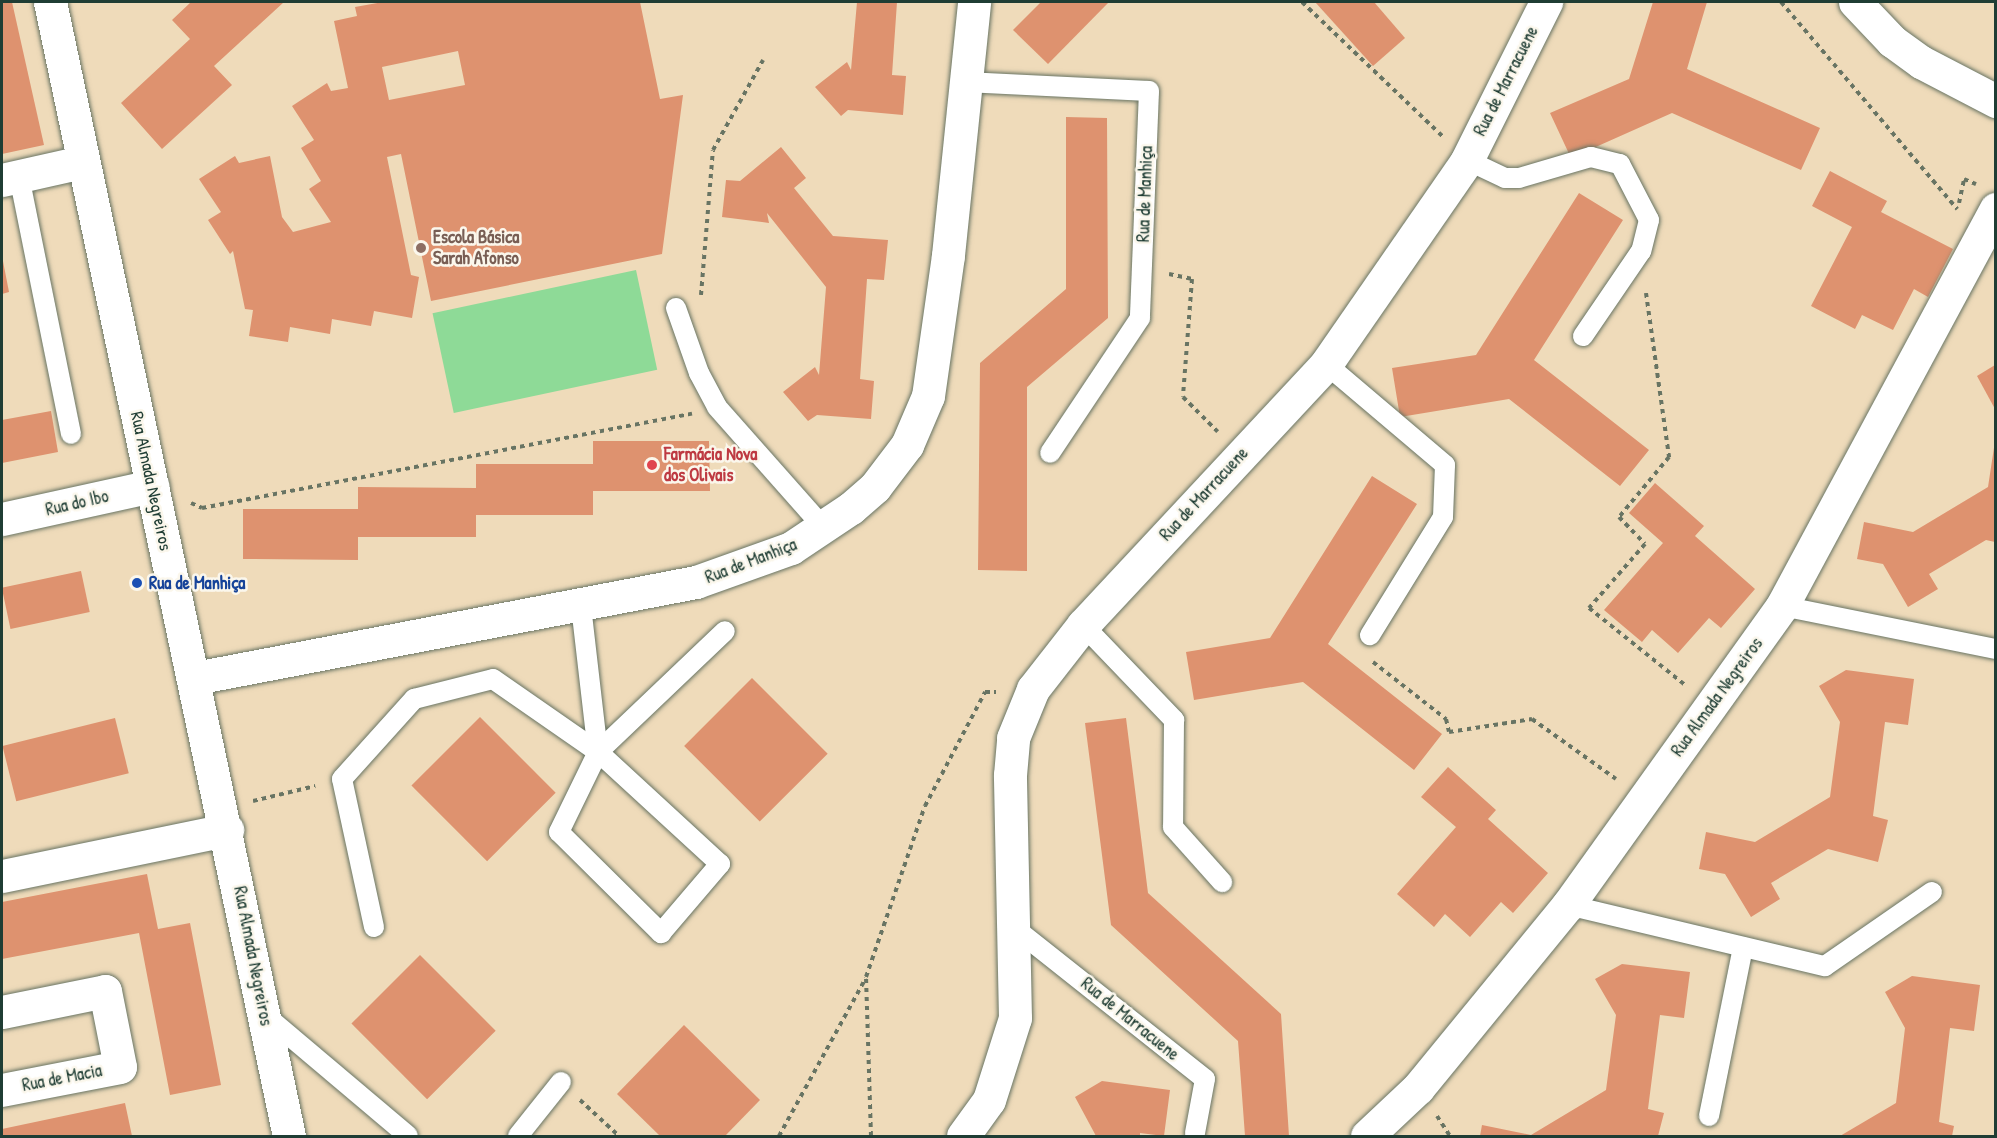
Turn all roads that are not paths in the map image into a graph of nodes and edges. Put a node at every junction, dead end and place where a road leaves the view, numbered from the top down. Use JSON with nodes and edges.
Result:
{"nodes":[{"id":1,"x":50,"y":2,"type":"edge"},
{"id":2,"x":974,"y":2,"type":"edge"},
{"id":3,"x":1546,"y":2,"type":"edge"},
{"id":4,"x":1855,"y":2,"type":"edge"},
{"id":5,"x":965,"y":82,"type":"junction"},
{"id":6,"x":1995,"y":101,"type":"edge"},
{"id":7,"x":1467,"y":160,"type":"junction"},
{"id":8,"x":82,"y":162,"type":"junction"},
{"id":9,"x":10,"y":178,"type":"edge"},
{"id":10,"x":1990,"y":199,"type":"edge"},
{"id":11,"x":676,"y":308,"type":"dead end"},
{"id":12,"x":1583,"y":336,"type":"dead end"},
{"id":13,"x":1326,"y":364,"type":"junction"},
{"id":14,"x":71,"y":434,"type":"dead end"},
{"id":15,"x":1050,"y":453,"type":"dead end"},
{"id":16,"x":152,"y":486,"type":"junction"},
{"id":17,"x":2,"y":519,"type":"edge"},
{"id":18,"x":824,"y":528,"type":"junction"},
{"id":19,"x":581,"y":606,"type":"junction"},
{"id":20,"x":1782,"y":606,"type":"junction"},
{"id":21,"x":1083,"y":625,"type":"junction"},
{"id":22,"x":725,"y":632,"type":"dead end"},
{"id":23,"x":1370,"y":636,"type":"road end"},
{"id":24,"x":1995,"y":649,"type":"edge"},
{"id":25,"x":195,"y":678,"type":"junction"},
{"id":26,"x":598,"y":752,"type":"junction"},
{"id":27,"x":225,"y":819,"type":"junction"},
{"id":28,"x":2,"y":876,"type":"edge"},
{"id":29,"x":1222,"y":882,"type":"dead end"},
{"id":30,"x":1932,"y":892,"type":"dead end"},
{"id":31,"x":1568,"y":905,"type":"junction"},
{"id":32,"x":1012,"y":926,"type":"junction"},
{"id":33,"x":374,"y":927,"type":"dead end"},
{"id":34,"x":1743,"y":947,"type":"junction"},
{"id":35,"x":2,"y":1012,"type":"edge"},
{"id":36,"x":265,"y":1015,"type":"junction"},
{"id":37,"x":561,"y":1082,"type":"road end"},
{"id":38,"x":2,"y":1090,"type":"edge"},
{"id":39,"x":1709,"y":1116,"type":"dead end"},
{"id":40,"x":1195,"y":1133,"type":"dead end"},
{"id":41,"x":289,"y":1137,"type":"edge"},
{"id":42,"x":408,"y":1137,"type":"edge"},
{"id":43,"x":519,"y":1137,"type":"edge"},
{"id":44,"x":963,"y":1137,"type":"edge"},
{"id":45,"x":1367,"y":1137,"type":"edge"}],
"edges":[{"from":1,"to":8,"type":"street","name":"Rua Almada Negreiros"},
{"from":2,"to":5,"type":"street","name":"Rua de Manhiça"},
{"from":3,"to":7,"type":"street","name":"Rua de Marracuene"},
{"from":4,"to":6,"type":"street"},
{"from":5,"to":15,"type":"lane","name":"Rua de Manhiça"},
{"from":5,"to":18,"type":"street","name":"Rua de Manhiça"},
{"from":7,"to":12,"type":"lane"},
{"from":7,"to":13,"type":"street","name":"Rua de Marracuene"},
{"from":8,"to":9,"type":"street"},
{"from":8,"to":16,"type":"street","name":"Rua Almada Negreiros"},
{"from":9,"to":14,"type":"lane"},
{"from":10,"to":20,"type":"street","name":"Rua Almada Negreiros"},
{"from":11,"to":18,"type":"lane"},
{"from":13,"to":21,"type":"street","name":"Rua de Marracuene"},
{"from":13,"to":23,"type":"lane"},
{"from":16,"to":17,"type":"street","name":"Rua do Ibo"},
{"from":16,"to":25,"type":"street","name":"Rua Almada Negreiros"},
{"from":18,"to":19,"type":"street","name":"Rua de Manhiça"},
{"from":19,"to":25,"type":"street","name":"Rua de Manhiça"},
{"from":19,"to":26,"type":"lane"},
{"from":20,"to":24,"type":"lane"},
{"from":20,"to":31,"type":"street","name":"Rua Almada Negreiros"},
{"from":21,"to":29,"type":"lane"},
{"from":21,"to":32,"type":"street","name":"Rua de Marracuene"},
{"from":22,"to":26,"type":"lane"},
{"from":25,"to":27,"type":"street","name":"Rua Almada Negreiros"},
{"from":26,"to":26,"type":"lane"},
{"from":26,"to":33,"type":"lane"},
{"from":27,"to":28,"type":"street"},
{"from":27,"to":36,"type":"street","name":"Rua Almada Negreiros"},
{"from":30,"to":34,"type":"lane"},
{"from":31,"to":34,"type":"lane"},
{"from":31,"to":45,"type":"street","name":"Rua Almada Negreiros"},
{"from":32,"to":40,"type":"lane","name":"Rua de Marracuene"},
{"from":32,"to":44,"type":"street","name":"Rua de Marracuene"},
{"from":34,"to":39,"type":"lane"},
{"from":35,"to":38,"type":"street","name":"Rua de Macia"},
{"from":36,"to":41,"type":"street","name":"Rua Almada Negreiros"},
{"from":36,"to":42,"type":"lane"},
{"from":37,"to":43,"type":"lane"}]}
